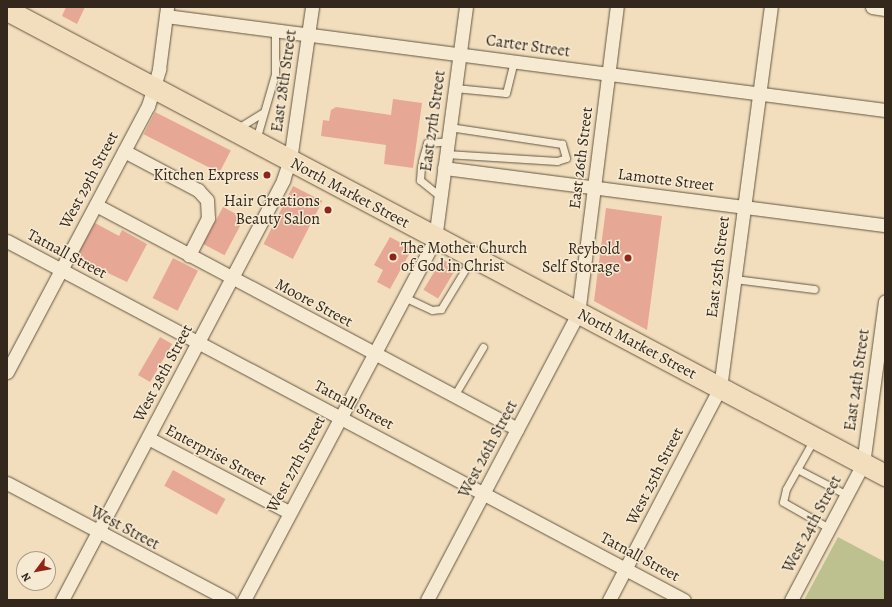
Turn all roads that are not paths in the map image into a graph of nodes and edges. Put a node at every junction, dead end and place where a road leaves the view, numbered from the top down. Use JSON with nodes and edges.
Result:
{"nodes":[{"id":1,"x":312,"y":7,"type":"edge"},
{"id":2,"x":466,"y":7,"type":"edge"},
{"id":3,"x":617,"y":7,"type":"edge"},
{"id":4,"x":771,"y":7,"type":"edge"},
{"id":5,"x":872,"y":7,"type":"edge"},
{"id":6,"x":885,"y":9,"type":"edge"},
{"id":7,"x":7,"y":10,"type":"edge"},
{"id":8,"x":166,"y":12,"type":"edge"},
{"id":9,"x":275,"y":29,"type":"junction"},
{"id":10,"x":309,"y":33,"type":"junction"},
{"id":11,"x":460,"y":54,"type":"junction"},
{"id":12,"x":514,"y":61,"type":"junction"},
{"id":13,"x":608,"y":74,"type":"junction"},
{"id":14,"x":455,"y":88,"type":"junction"},
{"id":15,"x":155,"y":89,"type":"junction"},
{"id":16,"x":760,"y":95,"type":"junction"},
{"id":17,"x":885,"y":110,"type":"edge"},
{"id":18,"x":262,"y":113,"type":"junction"},
{"id":19,"x":449,"y":128,"type":"junction"},
{"id":20,"x":231,"y":129,"type":"junction"},
{"id":21,"x":256,"y":142,"type":"junction"},
{"id":22,"x":447,"y":147,"type":"junction"},
{"id":23,"x":124,"y":151,"type":"junction"},
{"id":24,"x":290,"y":160,"type":"junction"},
{"id":25,"x":444,"y":168,"type":"junction"},
{"id":26,"x":594,"y":188,"type":"junction"},
{"id":27,"x":440,"y":196,"type":"junction"},
{"id":28,"x":96,"y":205,"type":"junction"},
{"id":29,"x":742,"y":206,"type":"junction"},
{"id":30,"x":885,"y":225,"type":"edge"},
{"id":31,"x":435,"y":239,"type":"junction"},
{"id":32,"x":7,"y":241,"type":"edge"},
{"id":33,"x":189,"y":255,"type":"junction"},
{"id":34,"x":472,"y":258,"type":"junction"},
{"id":35,"x":61,"y":270,"type":"junction"},
{"id":36,"x":232,"y":279,"type":"junction"},
{"id":37,"x":734,"y":279,"type":"junction"},
{"id":38,"x":814,"y":288,"type":"dead end"},
{"id":39,"x":404,"y":297,"type":"junction"},
{"id":40,"x":885,"y":301,"type":"edge"},
{"id":41,"x":578,"y":314,"type":"junction"},
{"id":42,"x":198,"y":343,"type":"junction"},
{"id":43,"x":483,"y":347,"type":"dead end"},
{"id":44,"x":374,"y":353,"type":"junction"},
{"id":45,"x":7,"y":372,"type":"edge"},
{"id":46,"x":720,"y":388,"type":"junction"},
{"id":47,"x":454,"y":396,"type":"junction"},
{"id":48,"x":340,"y":417,"type":"junction"},
{"id":49,"x":517,"y":429,"type":"junction"},
{"id":50,"x":148,"y":438,"type":"junction"},
{"id":51,"x":815,"y":438,"type":"junction"},
{"id":52,"x":864,"y":464,"type":"junction"},
{"id":53,"x":797,"y":469,"type":"junction"},
{"id":54,"x":885,"y":475,"type":"edge"},
{"id":55,"x":7,"y":483,"type":"edge"},
{"id":56,"x":484,"y":493,"type":"junction"},
{"id":57,"x":847,"y":495,"type":"junction"},
{"id":58,"x":290,"y":512,"type":"junction"},
{"id":59,"x":829,"y":528,"type":"junction"},
{"id":60,"x":98,"y":534,"type":"junction"},
{"id":61,"x":626,"y":569,"type":"junction"},
{"id":62,"x":62,"y":600,"type":"edge"},
{"id":63,"x":229,"y":600,"type":"edge"},
{"id":64,"x":244,"y":600,"type":"edge"},
{"id":65,"x":427,"y":600,"type":"edge"},
{"id":66,"x":609,"y":600,"type":"edge"},
{"id":67,"x":684,"y":600,"type":"edge"},
{"id":68,"x":791,"y":600,"type":"edge"}],
"edges":[{"from":1,"to":10,"type":"street","name":"East 28th Street"},
{"from":2,"to":11,"type":"street","name":"East 27th Street"},
{"from":3,"to":13,"type":"street","name":"East 26th Street"},
{"from":4,"to":16,"type":"street","name":"East 25th Street"},
{"from":5,"to":6,"type":"street"},
{"from":7,"to":15,"type":"main road","name":"North Market Street"},
{"from":8,"to":9,"type":"street","name":"Carter Street"},
{"from":8,"to":15,"type":"street","name":"West 29th Street"},
{"from":9,"to":10,"type":"street","name":"Carter Street"},
{"from":9,"to":18,"type":"lane"},
{"from":10,"to":11,"type":"street","name":"Carter Street"},
{"from":10,"to":24,"type":"street","name":"East 28th Street"},
{"from":11,"to":12,"type":"street","name":"Carter Street"},
{"from":11,"to":14,"type":"street","name":"East 27th Street"},
{"from":12,"to":13,"type":"street","name":"Carter Street"},
{"from":12,"to":14,"type":"lane"},
{"from":13,"to":16,"type":"street","name":"Carter Street"},
{"from":13,"to":26,"type":"street","name":"East 26th Street"},
{"from":14,"to":19,"type":"street","name":"East 27th Street"},
{"from":15,"to":20,"type":"main road","name":"North Market Street"},
{"from":15,"to":23,"type":"street","name":"West 29th Street"},
{"from":16,"to":17,"type":"street","name":"Carter Street"},
{"from":16,"to":29,"type":"street","name":"East 25th Street"},
{"from":18,"to":20,"type":"lane"},
{"from":18,"to":21,"type":"lane"},
{"from":19,"to":22,"type":"street","name":"East 27th Street"},
{"from":19,"to":22,"type":"lane"},
{"from":20,"to":21,"type":"main road","name":"North Market Street"},
{"from":21,"to":24,"type":"main road","name":"North Market Street"},
{"from":22,"to":25,"type":"street","name":"East 27th Street"},
{"from":22,"to":27,"type":"lane"},
{"from":23,"to":28,"type":"street","name":"West 29th Street"},
{"from":23,"to":33,"type":"street"},
{"from":24,"to":31,"type":"main road","name":"North Market Street"},
{"from":24,"to":36,"type":"street","name":"West 28th Street"},
{"from":25,"to":26,"type":"street","name":"Lamotte Street"},
{"from":25,"to":27,"type":"street","name":"East 27th Street"},
{"from":26,"to":29,"type":"street","name":"Lamotte Street"},
{"from":26,"to":41,"type":"street","name":"East 26th Street"},
{"from":27,"to":31,"type":"street","name":"East 27th Street"},
{"from":28,"to":33,"type":"street","name":"Moore Street"},
{"from":28,"to":35,"type":"street","name":"West 29th Street"},
{"from":29,"to":30,"type":"street","name":"Lamotte Street"},
{"from":29,"to":37,"type":"street","name":"East 25th Street"},
{"from":31,"to":34,"type":"main road","name":"North Market Street"},
{"from":31,"to":39,"type":"street","name":"West 27th Street"},
{"from":32,"to":35,"type":"street","name":"Tatnall Street"},
{"from":33,"to":36,"type":"street","name":"Moore Street"},
{"from":34,"to":39,"type":"lane"},
{"from":34,"to":41,"type":"main road","name":"North Market Street"},
{"from":35,"to":42,"type":"street","name":"Tatnall Street"},
{"from":35,"to":45,"type":"street","name":"West 29th Street"},
{"from":36,"to":42,"type":"street","name":"West 28th Street"},
{"from":36,"to":44,"type":"street","name":"Moore Street"},
{"from":37,"to":38,"type":"lane"},
{"from":37,"to":46,"type":"street","name":"East 25th Street"},
{"from":39,"to":44,"type":"street","name":"West 27th Street"},
{"from":40,"to":52,"type":"street","name":"East 24th Street"},
{"from":41,"to":46,"type":"main road","name":"North Market Street"},
{"from":41,"to":49,"type":"street","name":"West 26th Street"},
{"from":42,"to":48,"type":"street","name":"Tatnall Street"},
{"from":42,"to":50,"type":"street","name":"West 28th Street"},
{"from":43,"to":47,"type":"lane"},
{"from":44,"to":47,"type":"street","name":"Moore Street"},
{"from":44,"to":48,"type":"street","name":"West 27th Street"},
{"from":46,"to":51,"type":"main road","name":"North Market Street"},
{"from":46,"to":61,"type":"street","name":"West 25th Street"},
{"from":47,"to":49,"type":"street","name":"Moore Street"},
{"from":48,"to":56,"type":"street","name":"Tatnall Street"},
{"from":48,"to":58,"type":"street","name":"West 27th Street"},
{"from":49,"to":56,"type":"street","name":"West 26th Street"},
{"from":50,"to":58,"type":"street","name":"Enterprise Street"},
{"from":50,"to":60,"type":"street","name":"West 28th Street"},
{"from":51,"to":52,"type":"main road","name":"North Market Street"},
{"from":51,"to":53,"type":"lane"},
{"from":52,"to":54,"type":"main road","name":"North Market Street"},
{"from":52,"to":57,"type":"street","name":"West 24th Street"},
{"from":53,"to":57,"type":"lane"},
{"from":53,"to":59,"type":"lane"},
{"from":55,"to":60,"type":"street","name":"West Street"},
{"from":56,"to":61,"type":"street","name":"Tatnall Street"},
{"from":56,"to":65,"type":"street","name":"West 26th Street"},
{"from":57,"to":59,"type":"street","name":"West 24th Street"},
{"from":58,"to":64,"type":"street","name":"West 27th Street"},
{"from":59,"to":68,"type":"street","name":"West 24th Street"},
{"from":60,"to":62,"type":"street","name":"West 28th Street"},
{"from":60,"to":63,"type":"street","name":"West Street"},
{"from":61,"to":66,"type":"street","name":"West 25th Street"},
{"from":61,"to":67,"type":"street","name":"Tatnall Street"}]}
